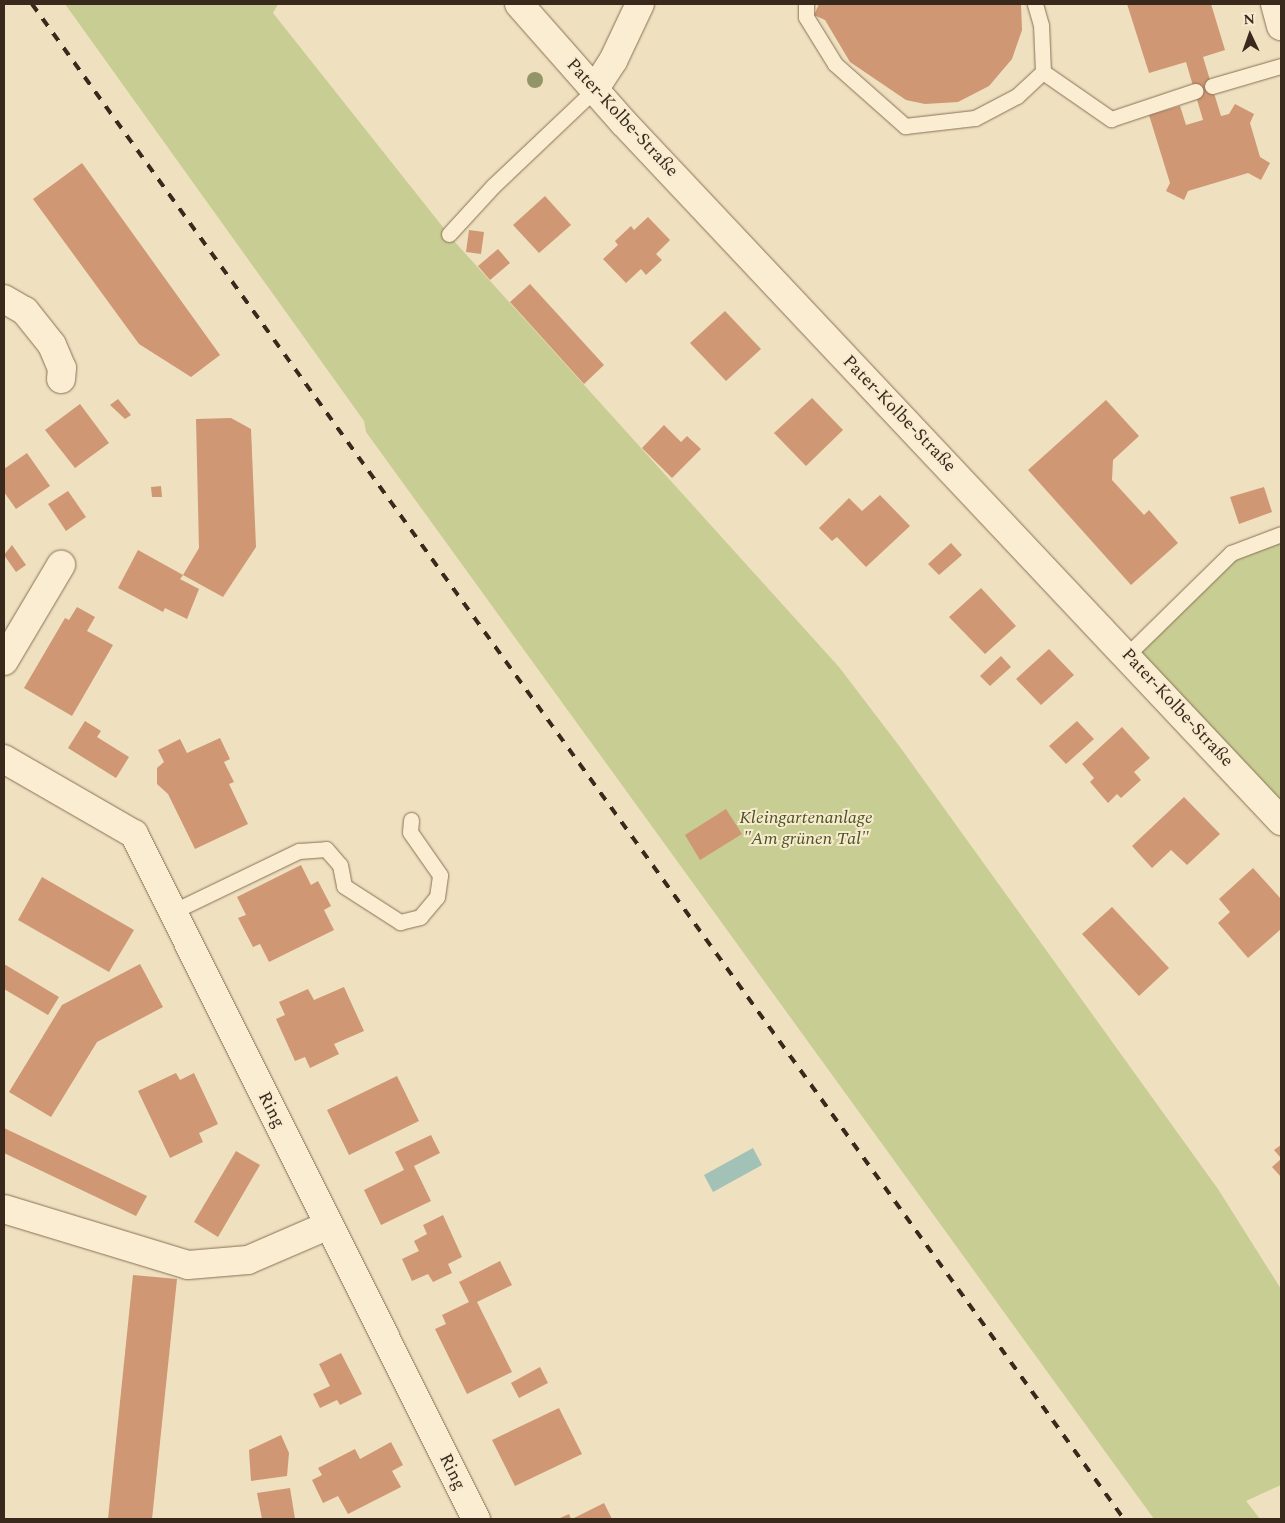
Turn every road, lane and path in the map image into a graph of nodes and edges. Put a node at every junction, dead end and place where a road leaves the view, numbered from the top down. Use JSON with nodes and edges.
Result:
{"nodes":[{"id":1,"x":519,"y":4,"type":"edge"},
{"id":2,"x":640,"y":4,"type":"edge"},
{"id":3,"x":806,"y":4,"type":"edge"},
{"id":4,"x":1035,"y":4,"type":"edge"},
{"id":5,"x":1275,"y":4,"type":"edge"},
{"id":6,"x":1281,"y":26,"type":"edge"},
{"id":7,"x":1281,"y":66,"type":"edge"},
{"id":8,"x":1043,"y":72,"type":"junction"},
{"id":9,"x":1212,"y":86,"type":"dead end"},
{"id":10,"x":594,"y":90,"type":"junction"},
{"id":11,"x":1195,"y":91,"type":"dead end"},
{"id":12,"x":449,"y":234,"type":"dead end"},
{"id":13,"x":4,"y":299,"type":"edge"},
{"id":14,"x":61,"y":379,"type":"dead end"},
{"id":15,"x":1281,"y":534,"type":"edge"},
{"id":16,"x":61,"y":565,"type":"dead end"},
{"id":17,"x":1127,"y":654,"type":"junction"},
{"id":18,"x":4,"y":661,"type":"edge"},
{"id":19,"x":4,"y":759,"type":"edge"},
{"id":20,"x":411,"y":820,"type":"dead end"},
{"id":21,"x":1281,"y":822,"type":"edge"},
{"id":22,"x":172,"y":912,"type":"junction"},
{"id":23,"x":4,"y":1209,"type":"edge"},
{"id":24,"x":329,"y":1225,"type":"junction"},
{"id":25,"x":476,"y":1519,"type":"edge"}],
"edges":[{"from":1,"to":10,"type":"street","name":"Pater-Kolbe-Straße"},
{"from":2,"to":10,"type":"street"},
{"from":3,"to":8,"type":"lane"},
{"from":4,"to":8,"type":"lane"},
{"from":5,"to":6,"type":"street"},
{"from":7,"to":9,"type":"lane"},
{"from":8,"to":11,"type":"lane"},
{"from":10,"to":12,"type":"lane"},
{"from":10,"to":17,"type":"street","name":"Pater-Kolbe-Straße"},
{"from":13,"to":14,"type":"street"},
{"from":15,"to":17,"type":"lane"},
{"from":16,"to":18,"type":"street"},
{"from":17,"to":21,"type":"street","name":"Pater-Kolbe-Straße"},
{"from":19,"to":22,"type":"street","name":"Ring"},
{"from":20,"to":22,"type":"lane"},
{"from":22,"to":24,"type":"street","name":"Ring"},
{"from":23,"to":24,"type":"street"},
{"from":24,"to":25,"type":"street","name":"Ring"}]}
